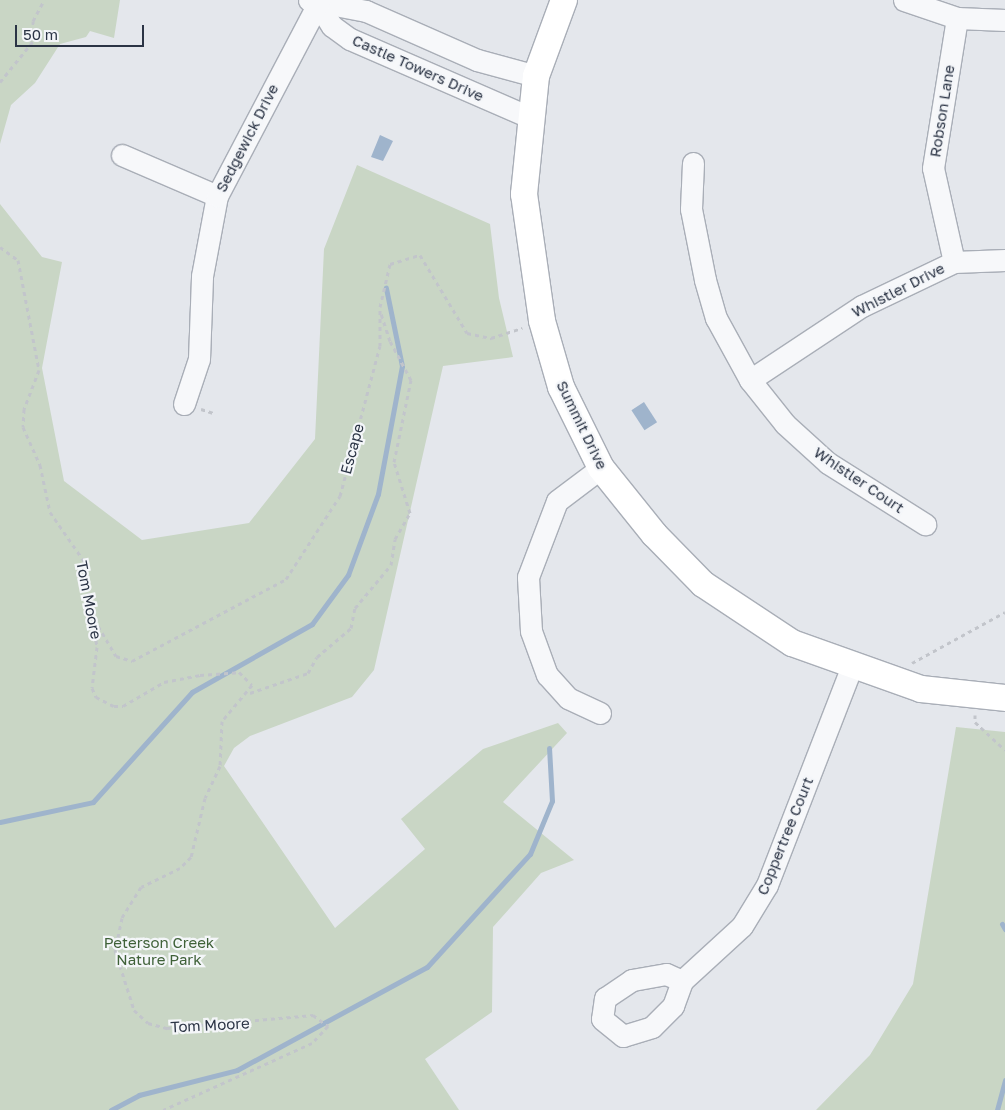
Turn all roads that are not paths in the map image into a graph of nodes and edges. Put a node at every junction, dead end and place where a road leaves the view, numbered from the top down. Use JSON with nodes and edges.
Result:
{"nodes":[{"id":1,"x":564,"y":0,"type":"edge"},
{"id":2,"x":904,"y":0,"type":"edge"},
{"id":3,"x":316,"y":1,"type":"edge"},
{"id":4,"x":957,"y":18,"type":"junction"},
{"id":5,"x":1005,"y":20,"type":"edge"},
{"id":6,"x":536,"y":76,"type":"junction"},
{"id":7,"x":529,"y":117,"type":"junction"},
{"id":8,"x":122,"y":155,"type":"dead end"},
{"id":9,"x":694,"y":162,"type":"dead end"},
{"id":10,"x":217,"y":196,"type":"junction"},
{"id":11,"x":1005,"y":260,"type":"edge"},
{"id":12,"x":954,"y":262,"type":"junction"},
{"id":13,"x":750,"y":380,"type":"junction"},
{"id":14,"x":184,"y":404,"type":"dead end"},
{"id":15,"x":601,"y":468,"type":"junction"},
{"id":16,"x":925,"y":524,"type":"dead end"},
{"id":17,"x":851,"y":668,"type":"junction"},
{"id":18,"x":1005,"y":698,"type":"edge"},
{"id":19,"x":600,"y":713,"type":"dead end"},
{"id":20,"x":682,"y":981,"type":"dead end"}],
"edges":[{"from":1,"to":6,"type":"main road","name":"Summit Drive"},
{"from":2,"to":4,"type":"street"},
{"from":3,"to":6,"type":"street","name":"Castle Towers Drive"},
{"from":3,"to":7,"type":"street","name":"Castle Towers Drive"},
{"from":3,"to":10,"type":"street","name":"Sedgewick Drive"},
{"from":4,"to":5,"type":"street"},
{"from":4,"to":12,"type":"street","name":"Robson Lane"},
{"from":6,"to":7,"type":"main road","name":"Summit Drive"},
{"from":7,"to":15,"type":"main road","name":"Summit Drive"},
{"from":8,"to":10,"type":"street"},
{"from":9,"to":13,"type":"street","name":"Whistler Court"},
{"from":10,"to":14,"type":"street","name":"Sedgewick Drive"},
{"from":11,"to":12,"type":"street","name":"Whistler Drive"},
{"from":12,"to":13,"type":"street","name":"Whistler Drive"},
{"from":13,"to":16,"type":"street","name":"Whistler Court"},
{"from":15,"to":17,"type":"main road","name":"Summit Drive"},
{"from":15,"to":19,"type":"street"},
{"from":17,"to":18,"type":"main road","name":"Summit Drive"},
{"from":17,"to":20,"type":"street","name":"Coppertree Court"}]}
